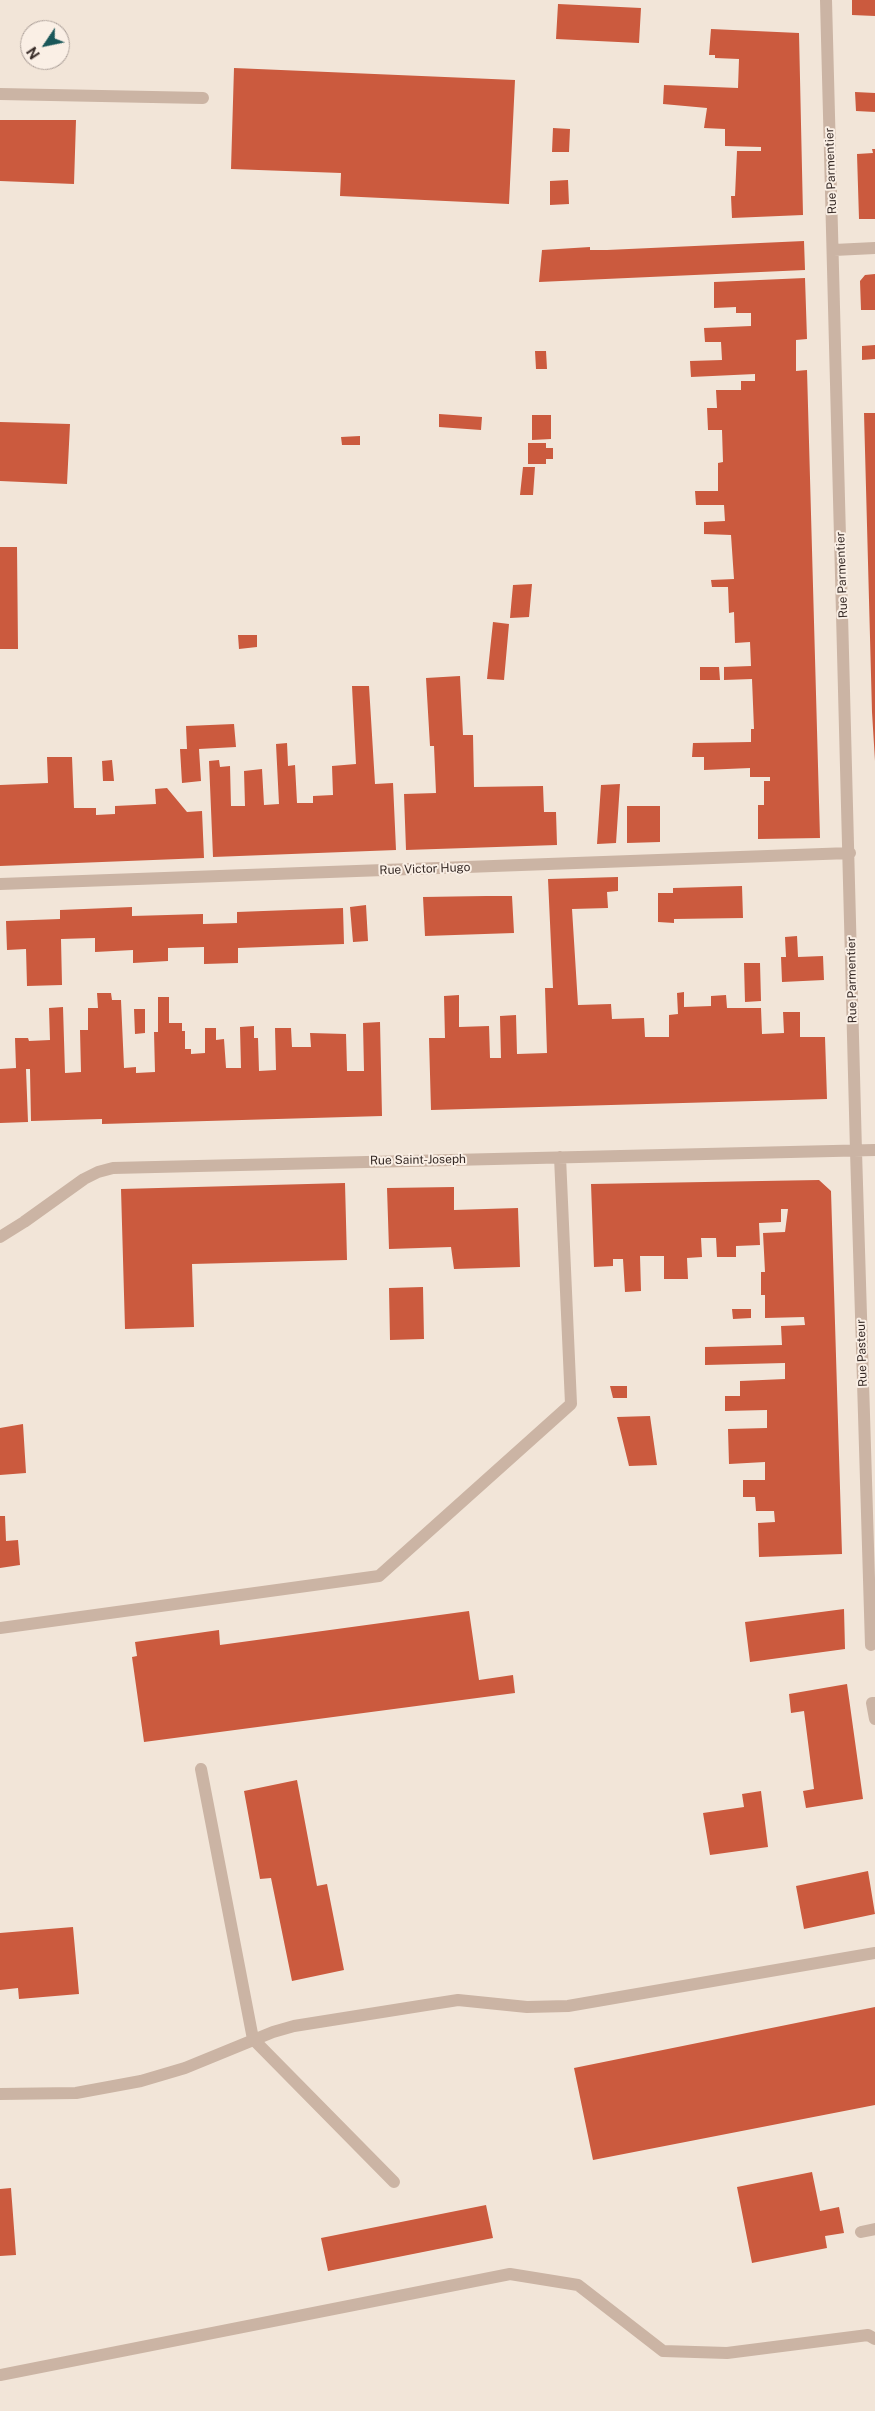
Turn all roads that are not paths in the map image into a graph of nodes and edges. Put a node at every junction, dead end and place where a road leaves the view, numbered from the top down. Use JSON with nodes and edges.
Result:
{"nodes":[{"id":1,"x":826,"y":0,"type":"edge"},
{"id":2,"x":0,"y":94,"type":"edge"},
{"id":3,"x":203,"y":98,"type":"dead end"},
{"id":4,"x":875,"y":248,"type":"edge"},
{"id":5,"x":834,"y":250,"type":"junction"},
{"id":6,"x":850,"y":853,"type":"junction"},
{"id":7,"x":0,"y":884,"type":"edge"},
{"id":8,"x":875,"y":1150,"type":"edge"},
{"id":9,"x":856,"y":1151,"type":"junction"},
{"id":10,"x":560,"y":1157,"type":"junction"},
{"id":11,"x":0,"y":1237,"type":"edge"},
{"id":12,"x":0,"y":1628,"type":"edge"},
{"id":13,"x":871,"y":1645,"type":"dead end"},
{"id":14,"x":875,"y":1703,"type":"edge"},
{"id":15,"x":875,"y":1719,"type":"edge"},
{"id":16,"x":201,"y":1769,"type":"dead end"},
{"id":17,"x":875,"y":1953,"type":"edge"},
{"id":18,"x":253,"y":2039,"type":"junction"},
{"id":19,"x":0,"y":2094,"type":"edge"},
{"id":20,"x":394,"y":2182,"type":"dead end"},
{"id":21,"x":875,"y":2229,"type":"edge"},
{"id":22,"x":861,"y":2232,"type":"dead end"},
{"id":23,"x":875,"y":2339,"type":"edge"},
{"id":24,"x":0,"y":2375,"type":"edge"}],
"edges":[{"from":1,"to":5,"type":"street","name":"Rue Parmentier"},
{"from":2,"to":3,"type":"street"},
{"from":4,"to":5,"type":"street"},
{"from":5,"to":6,"type":"street","name":"Rue Parmentier"},
{"from":6,"to":7,"type":"street","name":"Rue Victor Hugo"},
{"from":6,"to":9,"type":"street","name":"Rue Parmentier"},
{"from":8,"to":9,"type":"street","name":"Rue Saint-Joseph"},
{"from":9,"to":10,"type":"street","name":"Rue Saint-Joseph"},
{"from":9,"to":13,"type":"street","name":"Rue Pasteur"},
{"from":10,"to":11,"type":"street","name":"Rue Saint-Joseph"},
{"from":10,"to":12,"type":"street"},
{"from":14,"to":15,"type":"street"},
{"from":16,"to":18,"type":"street"},
{"from":17,"to":18,"type":"street"},
{"from":18,"to":19,"type":"street"},
{"from":18,"to":20,"type":"street"},
{"from":21,"to":22,"type":"street"},
{"from":23,"to":24,"type":"street"}]}
